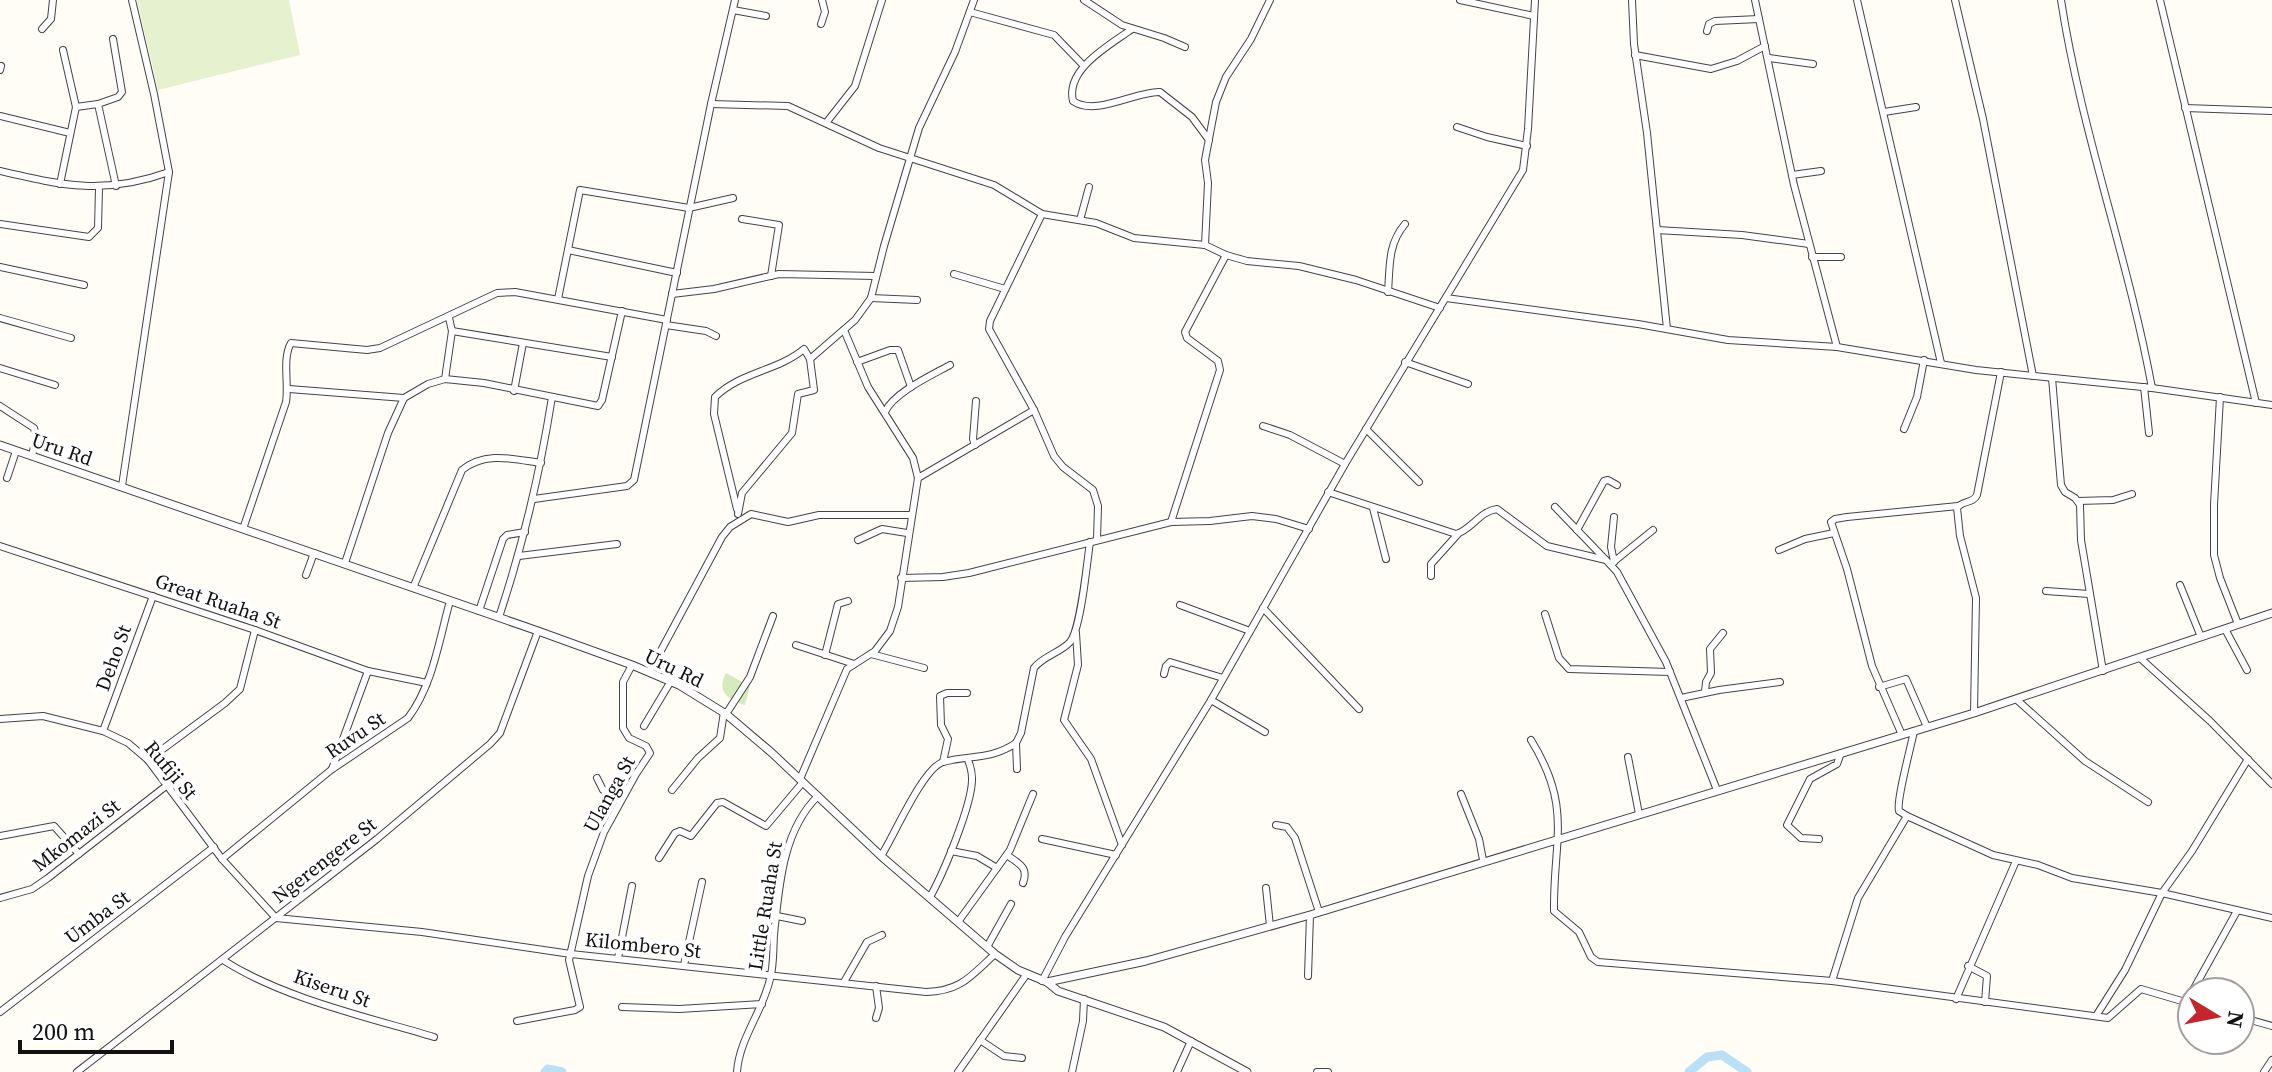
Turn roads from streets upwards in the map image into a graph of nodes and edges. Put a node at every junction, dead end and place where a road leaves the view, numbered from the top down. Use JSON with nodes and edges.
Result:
{"nodes":[{"id":1,"x":53,"y":0,"type":"edge"},
{"id":2,"x":132,"y":0,"type":"edge"},
{"id":3,"x":735,"y":0,"type":"edge"},
{"id":4,"x":822,"y":0,"type":"edge"},
{"id":5,"x":882,"y":0,"type":"edge"},
{"id":6,"x":974,"y":0,"type":"edge"},
{"id":7,"x":1084,"y":0,"type":"edge"},
{"id":8,"x":1270,"y":0,"type":"edge"},
{"id":9,"x":1460,"y":0,"type":"edge"},
{"id":10,"x":1535,"y":0,"type":"edge"},
{"id":11,"x":1632,"y":0,"type":"edge"},
{"id":12,"x":1755,"y":0,"type":"edge"},
{"id":13,"x":1857,"y":0,"type":"edge"},
{"id":14,"x":1955,"y":0,"type":"edge"},
{"id":15,"x":2061,"y":0,"type":"edge"},
{"id":16,"x":2160,"y":0,"type":"edge"},
{"id":17,"x":733,"y":10,"type":"junction"},
{"id":18,"x":970,"y":12,"type":"junction"},
{"id":19,"x":766,"y":16,"type":"dead end"},
{"id":20,"x":1534,"y":16,"type":"junction"},
{"id":21,"x":1759,"y":19,"type":"junction"},
{"id":22,"x":821,"y":24,"type":"dead end"},
{"id":23,"x":42,"y":29,"type":"dead end"},
{"id":24,"x":1132,"y":29,"type":"junction"},
{"id":25,"x":1707,"y":31,"type":"dead end"},
{"id":26,"x":113,"y":39,"type":"dead end"},
{"id":27,"x":1765,"y":46,"type":"junction"},
{"id":28,"x":1185,"y":47,"type":"dead end"},
{"id":29,"x":63,"y":50,"type":"dead end"},
{"id":30,"x":1635,"y":55,"type":"junction"},
{"id":31,"x":1769,"y":58,"type":"junction"},
{"id":32,"x":1813,"y":64,"type":"dead end"},
{"id":33,"x":1083,"y":65,"type":"junction"},
{"id":34,"x":98,"y":104,"type":"junction"},
{"id":35,"x":711,"y":104,"type":"junction"},
{"id":36,"x":76,"y":107,"type":"junction"},
{"id":37,"x":1916,"y":107,"type":"dead end"},
{"id":38,"x":2185,"y":108,"type":"junction"},
{"id":39,"x":2272,"y":111,"type":"edge"},
{"id":40,"x":1884,"y":112,"type":"junction"},
{"id":41,"x":0,"y":116,"type":"edge"},
{"id":42,"x":826,"y":123,"type":"junction"},
{"id":43,"x":1457,"y":127,"type":"dead end"},
{"id":44,"x":70,"y":133,"type":"junction"},
{"id":45,"x":1209,"y":140,"type":"junction"},
{"id":46,"x":1527,"y":146,"type":"junction"},
{"id":47,"x":911,"y":157,"type":"junction"},
{"id":48,"x":0,"y":171,"type":"edge"},
{"id":49,"x":1821,"y":171,"type":"dead end"},
{"id":50,"x":169,"y":172,"type":"junction"},
{"id":51,"x":1792,"y":175,"type":"junction"},
{"id":52,"x":60,"y":184,"type":"junction"},
{"id":53,"x":116,"y":186,"type":"junction"},
{"id":54,"x":1089,"y":187,"type":"dead end"},
{"id":55,"x":99,"y":188,"type":"junction"},
{"id":56,"x":733,"y":198,"type":"dead end"},
{"id":57,"x":689,"y":208,"type":"junction"},
{"id":58,"x":1042,"y":214,"type":"junction"},
{"id":59,"x":742,"y":219,"type":"dead end"},
{"id":60,"x":1080,"y":220,"type":"junction"},
{"id":61,"x":0,"y":224,"type":"edge"},
{"id":62,"x":1405,"y":224,"type":"dead end"},
{"id":63,"x":1657,"y":230,"type":"junction"},
{"id":64,"x":1809,"y":244,"type":"junction"},
{"id":65,"x":1205,"y":245,"type":"junction"},
{"id":66,"x":568,"y":250,"type":"junction"},
{"id":67,"x":1226,"y":255,"type":"junction"},
{"id":68,"x":1812,"y":257,"type":"junction"},
{"id":69,"x":1841,"y":257,"type":"dead end"},
{"id":70,"x":0,"y":267,"type":"edge"},
{"id":71,"x":677,"y":273,"type":"junction"},
{"id":72,"x":954,"y":274,"type":"dead end"},
{"id":73,"x":771,"y":276,"type":"junction"},
{"id":74,"x":876,"y":276,"type":"junction"},
{"id":75,"x":84,"y":285,"type":"dead end"},
{"id":76,"x":1005,"y":289,"type":"junction"},
{"id":77,"x":1388,"y":292,"type":"junction"},
{"id":78,"x":672,"y":294,"type":"junction"},
{"id":79,"x":871,"y":298,"type":"junction"},
{"id":80,"x":1446,"y":298,"type":"junction"},
{"id":81,"x":558,"y":299,"type":"junction"},
{"id":82,"x":917,"y":300,"type":"dead end"},
{"id":83,"x":1440,"y":308,"type":"junction"},
{"id":84,"x":622,"y":311,"type":"junction"},
{"id":85,"x":0,"y":318,"type":"edge"},
{"id":86,"x":449,"y":318,"type":"junction"},
{"id":87,"x":666,"y":322,"type":"junction"},
{"id":88,"x":1667,"y":329,"type":"junction"},
{"id":89,"x":844,"y":330,"type":"junction"},
{"id":90,"x":452,"y":331,"type":"junction"},
{"id":91,"x":716,"y":336,"type":"dead end"},
{"id":92,"x":71,"y":338,"type":"dead end"},
{"id":93,"x":523,"y":343,"type":"junction"},
{"id":94,"x":1837,"y":347,"type":"junction"},
{"id":95,"x":612,"y":357,"type":"junction"},
{"id":96,"x":810,"y":359,"type":"junction"},
{"id":97,"x":1924,"y":360,"type":"junction"},
{"id":98,"x":857,"y":362,"type":"junction"},
{"id":99,"x":1405,"y":362,"type":"junction"},
{"id":100,"x":1941,"y":363,"type":"junction"},
{"id":101,"x":950,"y":365,"type":"dead end"},
{"id":102,"x":0,"y":368,"type":"edge"},
{"id":103,"x":2001,"y":372,"type":"junction"},
{"id":104,"x":2033,"y":376,"type":"junction"},
{"id":105,"x":2052,"y":378,"type":"junction"},
{"id":106,"x":445,"y":379,"type":"junction"},
{"id":107,"x":1468,"y":384,"type":"dead end"},
{"id":108,"x":55,"y":385,"type":"dead end"},
{"id":109,"x":911,"y":387,"type":"junction"},
{"id":110,"x":2144,"y":387,"type":"junction"},
{"id":111,"x":2152,"y":388,"type":"junction"},
{"id":112,"x":289,"y":389,"type":"junction"},
{"id":113,"x":514,"y":391,"type":"junction"},
{"id":114,"x":552,"y":397,"type":"junction"},
{"id":115,"x":2220,"y":397,"type":"junction"},
{"id":116,"x":404,"y":398,"type":"junction"},
{"id":117,"x":976,"y":401,"type":"dead end"},
{"id":118,"x":2256,"y":403,"type":"junction"},
{"id":119,"x":2272,"y":405,"type":"edge"},
{"id":120,"x":0,"y":406,"type":"edge"},
{"id":121,"x":1034,"y":410,"type":"junction"},
{"id":122,"x":885,"y":412,"type":"junction"},
{"id":123,"x":1263,"y":426,"type":"dead end"},
{"id":124,"x":1366,"y":429,"type":"junction"},
{"id":125,"x":1904,"y":429,"type":"dead end"},
{"id":126,"x":2149,"y":433,"type":"dead end"},
{"id":127,"x":0,"y":445,"type":"edge"},
{"id":128,"x":975,"y":445,"type":"junction"},
{"id":129,"x":16,"y":451,"type":"junction"},
{"id":130,"x":32,"y":456,"type":"junction"},
{"id":131,"x":541,"y":463,"type":"junction"},
{"id":132,"x":1345,"y":464,"type":"junction"},
{"id":133,"x":7,"y":478,"type":"dead end"},
{"id":134,"x":918,"y":478,"type":"junction"},
{"id":135,"x":1419,"y":482,"type":"dead end"},
{"id":136,"x":1617,"y":485,"type":"dead end"},
{"id":137,"x":122,"y":486,"type":"junction"},
{"id":138,"x":1328,"y":492,"type":"junction"},
{"id":139,"x":2132,"y":494,"type":"dead end"},
{"id":140,"x":534,"y":499,"type":"junction"},
{"id":141,"x":2078,"y":501,"type":"junction"},
{"id":142,"x":1958,"y":506,"type":"junction"},
{"id":143,"x":1555,"y":507,"type":"dead end"},
{"id":144,"x":1373,"y":508,"type":"junction"},
{"id":145,"x":911,"y":515,"type":"junction"},
{"id":146,"x":738,"y":517,"type":"junction"},
{"id":147,"x":1614,"y":517,"type":"dead end"},
{"id":148,"x":1171,"y":522,"type":"junction"},
{"id":149,"x":243,"y":529,"type":"junction"},
{"id":150,"x":1309,"y":529,"type":"junction"},
{"id":151,"x":1577,"y":530,"type":"junction"},
{"id":152,"x":1653,"y":530,"type":"dead end"},
{"id":153,"x":525,"y":532,"type":"junction"},
{"id":154,"x":907,"y":533,"type":"junction"},
{"id":155,"x":1834,"y":533,"type":"junction"},
{"id":156,"x":1458,"y":534,"type":"junction"},
{"id":157,"x":858,"y":540,"type":"dead end"},
{"id":158,"x":1094,"y":541,"type":"junction"},
{"id":159,"x":617,"y":544,"type":"dead end"},
{"id":160,"x":0,"y":546,"type":"edge"},
{"id":161,"x":1779,"y":550,"type":"dead end"},
{"id":162,"x":314,"y":553,"type":"junction"},
{"id":163,"x":519,"y":556,"type":"junction"},
{"id":164,"x":1386,"y":559,"type":"dead end"},
{"id":165,"x":1610,"y":562,"type":"junction"},
{"id":166,"x":345,"y":563,"type":"junction"},
{"id":167,"x":306,"y":575,"type":"dead end"},
{"id":168,"x":1431,"y":576,"type":"dead end"},
{"id":169,"x":901,"y":578,"type":"junction"},
{"id":170,"x":2180,"y":585,"type":"dead end"},
{"id":171,"x":413,"y":588,"type":"junction"},
{"id":172,"x":2046,"y":591,"type":"dead end"},
{"id":173,"x":2089,"y":594,"type":"junction"},
{"id":174,"x":153,"y":596,"type":"junction"},
{"id":175,"x":450,"y":601,"type":"junction"},
{"id":176,"x":848,"y":601,"type":"dead end"},
{"id":177,"x":1180,"y":605,"type":"dead end"},
{"id":178,"x":1263,"y":608,"type":"junction"},
{"id":179,"x":479,"y":611,"type":"junction"},
{"id":180,"x":2272,"y":613,"type":"edge"},
{"id":181,"x":1545,"y":614,"type":"dead end"},
{"id":182,"x":773,"y":616,"type":"dead end"},
{"id":183,"x":499,"y":617,"type":"junction"},
{"id":184,"x":2238,"y":624,"type":"junction"},
{"id":185,"x":2225,"y":629,"type":"junction"},
{"id":186,"x":255,"y":630,"type":"junction"},
{"id":187,"x":538,"y":631,"type":"junction"},
{"id":188,"x":1250,"y":631,"type":"junction"},
{"id":189,"x":1076,"y":633,"type":"junction"},
{"id":190,"x":1723,"y":633,"type":"dead end"},
{"id":191,"x":2201,"y":637,"type":"junction"},
{"id":192,"x":796,"y":645,"type":"dead end"},
{"id":193,"x":871,"y":654,"type":"junction"},
{"id":194,"x":825,"y":655,"type":"junction"},
{"id":195,"x":2140,"y":658,"type":"junction"},
{"id":196,"x":854,"y":664,"type":"junction"},
{"id":197,"x":632,"y":665,"type":"junction"},
{"id":198,"x":924,"y":668,"type":"dead end"},
{"id":199,"x":2247,"y":670,"type":"dead end"},
{"id":200,"x":368,"y":671,"type":"junction"},
{"id":201,"x":650,"y":671,"type":"junction"},
{"id":202,"x":2103,"y":671,"type":"junction"},
{"id":203,"x":1670,"y":672,"type":"junction"},
{"id":204,"x":1164,"y":674,"type":"dead end"},
{"id":205,"x":1223,"y":678,"type":"junction"},
{"id":206,"x":671,"y":681,"type":"junction"},
{"id":207,"x":1780,"y":682,"type":"dead end"},
{"id":208,"x":427,"y":683,"type":"junction"},
{"id":209,"x":1879,"y":687,"type":"junction"},
{"id":210,"x":1705,"y":692,"type":"junction"},
{"id":211,"x":967,"y":693,"type":"dead end"},
{"id":212,"x":1681,"y":698,"type":"junction"},
{"id":213,"x":2016,"y":699,"type":"junction"},
{"id":214,"x":1211,"y":700,"type":"junction"},
{"id":215,"x":1359,"y":709,"type":"dead end"},
{"id":216,"x":725,"y":713,"type":"junction"},
{"id":217,"x":1974,"y":713,"type":"junction"},
{"id":218,"x":0,"y":719,"type":"edge"},
{"id":219,"x":644,"y":726,"type":"dead end"},
{"id":220,"x":1927,"y":727,"type":"junction"},
{"id":221,"x":103,"y":731,"type":"junction"},
{"id":222,"x":1914,"y":731,"type":"junction"},
{"id":223,"x":1265,"y":732,"type":"dead end"},
{"id":224,"x":1902,"y":735,"type":"junction"},
{"id":225,"x":1531,"y":740,"type":"dead end"},
{"id":226,"x":1016,"y":743,"type":"junction"},
{"id":227,"x":1841,"y":753,"type":"junction"},
{"id":228,"x":1628,"y":757,"type":"dead end"},
{"id":229,"x":2248,"y":759,"type":"junction"},
{"id":230,"x":148,"y":760,"type":"junction"},
{"id":231,"x":968,"y":760,"type":"junction"},
{"id":232,"x":943,"y":762,"type":"junction"},
{"id":233,"x":1017,"y":769,"type":"dead end"},
{"id":234,"x":331,"y":770,"type":"junction"},
{"id":235,"x":597,"y":778,"type":"dead end"},
{"id":236,"x":802,"y":781,"type":"junction"},
{"id":237,"x":2272,"y":784,"type":"edge"},
{"id":238,"x":166,"y":786,"type":"junction"},
{"id":239,"x":672,"y":790,"type":"dead end"},
{"id":240,"x":1717,"y":790,"type":"junction"},
{"id":241,"x":1033,"y":794,"type":"dead end"},
{"id":242,"x":1461,"y":794,"type":"dead end"},
{"id":243,"x":818,"y":796,"type":"junction"},
{"id":244,"x":621,"y":800,"type":"junction"},
{"id":245,"x":2148,"y":802,"type":"dead end"},
{"id":246,"x":1639,"y":814,"type":"junction"},
{"id":247,"x":1907,"y":816,"type":"junction"},
{"id":248,"x":1276,"y":825,"type":"dead end"},
{"id":249,"x":0,"y":836,"type":"edge"},
{"id":250,"x":1560,"y":838,"type":"junction"},
{"id":251,"x":1042,"y":839,"type":"dead end"},
{"id":252,"x":1819,"y":839,"type":"dead end"},
{"id":253,"x":1122,"y":845,"type":"junction"},
{"id":254,"x":214,"y":847,"type":"junction"},
{"id":255,"x":951,"y":851,"type":"junction"},
{"id":256,"x":79,"y":854,"type":"junction"},
{"id":257,"x":1007,"y":855,"type":"junction"},
{"id":258,"x":1116,"y":855,"type":"junction"},
{"id":259,"x":881,"y":856,"type":"junction"},
{"id":260,"x":659,"y":858,"type":"dead end"},
{"id":261,"x":222,"y":859,"type":"junction"},
{"id":262,"x":1483,"y":860,"type":"junction"},
{"id":263,"x":2016,"y":861,"type":"junction"},
{"id":264,"x":997,"y":868,"type":"junction"},
{"id":265,"x":702,"y":882,"type":"dead end"},
{"id":266,"x":1023,"y":883,"type":"dead end"},
{"id":267,"x":632,"y":886,"type":"dead end"},
{"id":268,"x":1266,"y":888,"type":"dead end"},
{"id":269,"x":2162,"y":893,"type":"junction"},
{"id":270,"x":930,"y":897,"type":"junction"},
{"id":271,"x":0,"y":898,"type":"edge"},
{"id":272,"x":1011,"y":904,"type":"dead end"},
{"id":273,"x":2237,"y":911,"type":"junction"},
{"id":274,"x":1319,"y":912,"type":"junction"},
{"id":275,"x":1310,"y":915,"type":"junction"},
{"id":276,"x":777,"y":916,"type":"junction"},
{"id":277,"x":276,"y":918,"type":"junction"},
{"id":278,"x":2272,"y":918,"type":"edge"},
{"id":279,"x":802,"y":921,"type":"dead end"},
{"id":280,"x":958,"y":922,"type":"junction"},
{"id":281,"x":1270,"y":926,"type":"junction"},
{"id":282,"x":882,"y":935,"type":"dead end"},
{"id":283,"x":987,"y":947,"type":"junction"},
{"id":284,"x":571,"y":954,"type":"junction"},
{"id":285,"x":995,"y":954,"type":"junction"},
{"id":286,"x":618,"y":958,"type":"junction"},
{"id":287,"x":223,"y":960,"type":"junction"},
{"id":288,"x":684,"y":965,"type":"junction"},
{"id":289,"x":1968,"y":966,"type":"junction"},
{"id":290,"x":772,"y":975,"type":"junction"},
{"id":291,"x":1026,"y":975,"type":"junction"},
{"id":292,"x":1308,"y":976,"type":"dead end"},
{"id":293,"x":2201,"y":976,"type":"edge"},
{"id":294,"x":1832,"y":981,"type":"junction"},
{"id":295,"x":844,"y":982,"type":"junction"},
{"id":296,"x":1044,"y":982,"type":"junction"},
{"id":297,"x":876,"y":986,"type":"junction"},
{"id":298,"x":1084,"y":999,"type":"junction"},
{"id":299,"x":1956,"y":999,"type":"junction"},
{"id":300,"x":2176,"y":999,"type":"edge"},
{"id":301,"x":1985,"y":1002,"type":"junction"},
{"id":302,"x":762,"y":1004,"type":"junction"},
{"id":303,"x":622,"y":1007,"type":"dead end"},
{"id":304,"x":0,"y":1012,"type":"edge"},
{"id":305,"x":2096,"y":1016,"type":"junction"},
{"id":306,"x":876,"y":1018,"type":"dead end"},
{"id":307,"x":517,"y":1021,"type":"dead end"},
{"id":308,"x":434,"y":1037,"type":"dead end"},
{"id":309,"x":980,"y":1040,"type":"junction"},
{"id":310,"x":1191,"y":1041,"type":"junction"},
{"id":311,"x":1022,"y":1058,"type":"dead end"},
{"id":312,"x":2272,"y":1060,"type":"edge"},
{"id":313,"x":77,"y":1072,"type":"edge"},
{"id":314,"x":737,"y":1072,"type":"edge"},
{"id":315,"x":958,"y":1072,"type":"edge"},
{"id":316,"x":1072,"y":1072,"type":"edge"},
{"id":317,"x":1177,"y":1072,"type":"edge"},
{"id":318,"x":1247,"y":1072,"type":"edge"},
{"id":319,"x":1317,"y":1072,"type":"edge"},
{"id":320,"x":1328,"y":1072,"type":"edge"},
{"id":321,"x":2264,"y":1072,"type":"edge"}],
"edges":[{"from":1,"to":23,"type":"street"},
{"from":2,"to":50,"type":"street"},
{"from":3,"to":17,"type":"street"},
{"from":4,"to":22,"type":"street"},
{"from":5,"to":42,"type":"street"},
{"from":6,"to":18,"type":"street"},
{"from":7,"to":24,"type":"street"},
{"from":8,"to":45,"type":"street"},
{"from":9,"to":20,"type":"street"},
{"from":10,"to":20,"type":"street"},
{"from":11,"to":30,"type":"street"},
{"from":12,"to":21,"type":"street"},
{"from":13,"to":40,"type":"street"},
{"from":14,"to":104,"type":"street"},
{"from":15,"to":111,"type":"street"},
{"from":16,"to":38,"type":"street"},
{"from":17,"to":19,"type":"street"},
{"from":17,"to":35,"type":"street"},
{"from":18,"to":33,"type":"street"},
{"from":18,"to":47,"type":"street"},
{"from":20,"to":46,"type":"street"},
{"from":21,"to":25,"type":"street"},
{"from":21,"to":27,"type":"street"},
{"from":24,"to":28,"type":"street"},
{"from":24,"to":33,"type":"street"},
{"from":26,"to":34,"type":"street"},
{"from":27,"to":30,"type":"street"},
{"from":27,"to":31,"type":"street"},
{"from":29,"to":36,"type":"street"},
{"from":30,"to":63,"type":"street"},
{"from":31,"to":32,"type":"street"},
{"from":31,"to":51,"type":"street"},
{"from":33,"to":45,"type":"street"},
{"from":34,"to":36,"type":"street"},
{"from":34,"to":53,"type":"street"},
{"from":35,"to":42,"type":"street"},
{"from":35,"to":57,"type":"street"},
{"from":36,"to":44,"type":"street"},
{"from":37,"to":40,"type":"street"},
{"from":38,"to":39,"type":"street"},
{"from":38,"to":118,"type":"street"},
{"from":40,"to":100,"type":"street"},
{"from":41,"to":44,"type":"street"},
{"from":42,"to":47,"type":"street"},
{"from":43,"to":46,"type":"street"},
{"from":44,"to":52,"type":"street"},
{"from":45,"to":65,"type":"street"},
{"from":46,"to":80,"type":"street"},
{"from":47,"to":58,"type":"street"},
{"from":47,"to":74,"type":"street"},
{"from":48,"to":52,"type":"street"},
{"from":49,"to":51,"type":"street"},
{"from":50,"to":53,"type":"street"},
{"from":50,"to":137,"type":"street"},
{"from":51,"to":64,"type":"street"},
{"from":52,"to":55,"type":"street"},
{"from":53,"to":55,"type":"street"},
{"from":54,"to":60,"type":"street"},
{"from":55,"to":61,"type":"street"},
{"from":56,"to":57,"type":"street"},
{"from":57,"to":66,"type":"street"},
{"from":57,"to":71,"type":"street"},
{"from":58,"to":60,"type":"street"},
{"from":58,"to":76,"type":"street"},
{"from":59,"to":73,"type":"street"},
{"from":60,"to":65,"type":"street"},
{"from":62,"to":77,"type":"street"},
{"from":63,"to":64,"type":"street"},
{"from":63,"to":88,"type":"street"},
{"from":64,"to":68,"type":"street"},
{"from":65,"to":67,"type":"street"},
{"from":66,"to":71,"type":"street"},
{"from":66,"to":81,"type":"street"},
{"from":67,"to":77,"type":"street"},
{"from":67,"to":148,"type":"street"},
{"from":68,"to":69,"type":"street"},
{"from":68,"to":94,"type":"street"},
{"from":70,"to":75,"type":"street"},
{"from":71,"to":78,"type":"street"},
{"from":72,"to":76,"type":"street"},
{"from":73,"to":74,"type":"street"},
{"from":73,"to":78,"type":"street"},
{"from":74,"to":79,"type":"street"},
{"from":76,"to":121,"type":"street"},
{"from":77,"to":83,"type":"street"},
{"from":78,"to":87,"type":"street"},
{"from":79,"to":82,"type":"street"},
{"from":79,"to":89,"type":"street"},
{"from":80,"to":83,"type":"street"},
{"from":80,"to":88,"type":"street"},
{"from":81,"to":84,"type":"street"},
{"from":81,"to":86,"type":"street"},
{"from":83,"to":99,"type":"street"},
{"from":84,"to":87,"type":"street"},
{"from":84,"to":95,"type":"street"},
{"from":85,"to":92,"type":"street"},
{"from":86,"to":90,"type":"street"},
{"from":86,"to":112,"type":"street"},
{"from":87,"to":91,"type":"street"},
{"from":87,"to":140,"type":"street"},
{"from":88,"to":94,"type":"street"},
{"from":89,"to":96,"type":"street"},
{"from":89,"to":98,"type":"street"},
{"from":90,"to":93,"type":"street"},
{"from":90,"to":106,"type":"street"},
{"from":93,"to":95,"type":"street"},
{"from":93,"to":113,"type":"street"},
{"from":94,"to":97,"type":"street"},
{"from":95,"to":114,"type":"street"},
{"from":96,"to":146,"type":"street"},
{"from":96,"to":146,"type":"street"},
{"from":97,"to":100,"type":"street"},
{"from":97,"to":125,"type":"street"},
{"from":98,"to":109,"type":"street"},
{"from":98,"to":122,"type":"street"},
{"from":99,"to":107,"type":"street"},
{"from":99,"to":124,"type":"street"},
{"from":100,"to":103,"type":"street"},
{"from":101,"to":109,"type":"street"},
{"from":102,"to":108,"type":"street"},
{"from":103,"to":104,"type":"street"},
{"from":103,"to":142,"type":"street"},
{"from":104,"to":105,"type":"street"},
{"from":105,"to":110,"type":"street"},
{"from":105,"to":141,"type":"street"},
{"from":106,"to":113,"type":"street"},
{"from":106,"to":116,"type":"street"},
{"from":109,"to":122,"type":"street"},
{"from":110,"to":111,"type":"street"},
{"from":110,"to":126,"type":"street"},
{"from":111,"to":115,"type":"street"},
{"from":112,"to":116,"type":"street"},
{"from":112,"to":149,"type":"street"},
{"from":113,"to":114,"type":"street"},
{"from":114,"to":131,"type":"street"},
{"from":115,"to":118,"type":"street"},
{"from":115,"to":184,"type":"street"},
{"from":116,"to":166,"type":"street"},
{"from":117,"to":128,"type":"street"},
{"from":118,"to":119,"type":"street"},
{"from":120,"to":130,"type":"street"},
{"from":121,"to":128,"type":"street"},
{"from":121,"to":158,"type":"street"},
{"from":122,"to":134,"type":"street"},
{"from":123,"to":132,"type":"street"},
{"from":124,"to":132,"type":"street"},
{"from":124,"to":135,"type":"street"},
{"from":127,"to":129,"type":"street","name":"Uru Rd"},
{"from":128,"to":134,"type":"street"},
{"from":129,"to":130,"type":"street","name":"Uru Rd"},
{"from":129,"to":133,"type":"street"},
{"from":130,"to":137,"type":"street","name":"Uru Rd"},
{"from":131,"to":140,"type":"street"},
{"from":131,"to":171,"type":"street"},
{"from":132,"to":138,"type":"street"},
{"from":134,"to":145,"type":"street"},
{"from":136,"to":151,"type":"street"},
{"from":137,"to":149,"type":"street","name":"Uru Rd"},
{"from":138,"to":144,"type":"street"},
{"from":138,"to":150,"type":"street"},
{"from":139,"to":141,"type":"street"},
{"from":140,"to":153,"type":"street"},
{"from":141,"to":173,"type":"street"},
{"from":142,"to":155,"type":"street"},
{"from":142,"to":217,"type":"street"},
{"from":143,"to":151,"type":"street"},
{"from":144,"to":156,"type":"street"},
{"from":144,"to":164,"type":"street"},
{"from":145,"to":146,"type":"street"},
{"from":145,"to":154,"type":"street"},
{"from":146,"to":201,"type":"street"},
{"from":147,"to":165,"type":"street"},
{"from":148,"to":150,"type":"street"},
{"from":148,"to":158,"type":"street"},
{"from":149,"to":162,"type":"street","name":"Uru Rd"},
{"from":150,"to":178,"type":"street"},
{"from":151,"to":165,"type":"street"},
{"from":152,"to":165,"type":"street"},
{"from":153,"to":163,"type":"street"},
{"from":153,"to":179,"type":"street"},
{"from":154,"to":157,"type":"street"},
{"from":154,"to":169,"type":"street"},
{"from":155,"to":161,"type":"street"},
{"from":155,"to":209,"type":"street"},
{"from":156,"to":165,"type":"street"},
{"from":156,"to":168,"type":"street"},
{"from":158,"to":169,"type":"street"},
{"from":158,"to":189,"type":"street"},
{"from":159,"to":163,"type":"street"},
{"from":160,"to":174,"type":"street","name":"Great Ruaha St"},
{"from":162,"to":166,"type":"street","name":"Uru Rd"},
{"from":162,"to":167,"type":"street"},
{"from":163,"to":183,"type":"street"},
{"from":165,"to":203,"type":"street"},
{"from":166,"to":171,"type":"street","name":"Uru Rd"},
{"from":169,"to":193,"type":"street"},
{"from":170,"to":191,"type":"street"},
{"from":171,"to":175,"type":"street","name":"Uru Rd"},
{"from":172,"to":173,"type":"street"},
{"from":173,"to":202,"type":"street"},
{"from":174,"to":186,"type":"street","name":"Great Ruaha St"},
{"from":174,"to":221,"type":"street","name":"Deho St"},
{"from":175,"to":179,"type":"street","name":"Uru Rd"},
{"from":175,"to":208,"type":"street","name":"Ruvu St"},
{"from":176,"to":194,"type":"street"},
{"from":177,"to":188,"type":"street"},
{"from":178,"to":188,"type":"street"},
{"from":178,"to":215,"type":"street"},
{"from":179,"to":183,"type":"street","name":"Uru Rd"},
{"from":180,"to":184,"type":"street"},
{"from":181,"to":203,"type":"street"},
{"from":182,"to":216,"type":"street"},
{"from":183,"to":187,"type":"street","name":"Uru Rd"},
{"from":184,"to":185,"type":"street"},
{"from":185,"to":191,"type":"street"},
{"from":185,"to":199,"type":"street"},
{"from":186,"to":200,"type":"street","name":"Great Ruaha St"},
{"from":186,"to":230,"type":"street"},
{"from":187,"to":197,"type":"street","name":"Uru Rd"},
{"from":187,"to":277,"type":"street","name":"Ngerengere St"},
{"from":188,"to":205,"type":"street"},
{"from":189,"to":226,"type":"street"},
{"from":189,"to":253,"type":"street"},
{"from":190,"to":210,"type":"street"},
{"from":191,"to":195,"type":"street"},
{"from":192,"to":194,"type":"street"},
{"from":193,"to":196,"type":"street"},
{"from":193,"to":198,"type":"street"},
{"from":194,"to":196,"type":"street"},
{"from":195,"to":202,"type":"street"},
{"from":195,"to":229,"type":"street"},
{"from":196,"to":236,"type":"street"},
{"from":197,"to":201,"type":"street","name":"Uru Rd"},
{"from":197,"to":244,"type":"street","name":"Ulanga St"},
{"from":200,"to":208,"type":"street","name":"Great Ruaha St"},
{"from":200,"to":234,"type":"street"},
{"from":201,"to":206,"type":"street","name":"Uru Rd"},
{"from":202,"to":213,"type":"street"},
{"from":203,"to":212,"type":"street"},
{"from":204,"to":205,"type":"street"},
{"from":205,"to":214,"type":"street"},
{"from":206,"to":216,"type":"street","name":"Uru Rd"},
{"from":206,"to":219,"type":"street"},
{"from":207,"to":210,"type":"street"},
{"from":208,"to":234,"type":"street","name":"Ruvu St"},
{"from":209,"to":220,"type":"street"},
{"from":209,"to":224,"type":"street"},
{"from":210,"to":212,"type":"street"},
{"from":211,"to":232,"type":"street"},
{"from":212,"to":240,"type":"street"},
{"from":213,"to":217,"type":"street"},
{"from":213,"to":245,"type":"street"},
{"from":214,"to":223,"type":"street"},
{"from":214,"to":253,"type":"street"},
{"from":216,"to":236,"type":"street","name":"Uru Rd"},
{"from":216,"to":239,"type":"street"},
{"from":217,"to":220,"type":"street"},
{"from":218,"to":221,"type":"street","name":"Rufiji St"},
{"from":220,"to":222,"type":"street"},
{"from":221,"to":230,"type":"street","name":"Rufiji St"},
{"from":222,"to":224,"type":"street"},
{"from":222,"to":247,"type":"street"},
{"from":224,"to":227,"type":"street"},
{"from":225,"to":250,"type":"street"},
{"from":226,"to":231,"type":"street"},
{"from":226,"to":233,"type":"street"},
{"from":227,"to":240,"type":"street"},
{"from":227,"to":252,"type":"street"},
{"from":228,"to":246,"type":"street"},
{"from":229,"to":237,"type":"street"},
{"from":229,"to":269,"type":"street"},
{"from":230,"to":238,"type":"street","name":"Rufiji St"},
{"from":231,"to":232,"type":"street"},
{"from":231,"to":255,"type":"street"},
{"from":232,"to":259,"type":"street"},
{"from":234,"to":261,"type":"street","name":"Ruvu St"},
{"from":235,"to":244,"type":"street"},
{"from":236,"to":243,"type":"street","name":"Uru Rd"},
{"from":236,"to":260,"type":"street"},
{"from":238,"to":254,"type":"street","name":"Rufiji St"},
{"from":238,"to":256,"type":"street","name":"Mkomazi St"},
{"from":240,"to":246,"type":"street"},
{"from":241,"to":257,"type":"street"},
{"from":242,"to":262,"type":"street"},
{"from":243,"to":259,"type":"street","name":"Uru Rd"},
{"from":243,"to":276,"type":"street","name":"Little Ruaha St"},
{"from":244,"to":284,"type":"street","name":"Ulanga St"},
{"from":246,"to":250,"type":"street"},
{"from":247,"to":263,"type":"street"},
{"from":247,"to":294,"type":"street"},
{"from":248,"to":274,"type":"street"},
{"from":249,"to":256,"type":"street"},
{"from":250,"to":262,"type":"street"},
{"from":250,"to":294,"type":"street"},
{"from":251,"to":258,"type":"street"},
{"from":253,"to":258,"type":"street"},
{"from":254,"to":261,"type":"street","name":"Rufiji St"},
{"from":254,"to":304,"type":"street","name":"Umba St"},
{"from":255,"to":264,"type":"street"},
{"from":255,"to":270,"type":"street"},
{"from":256,"to":271,"type":"street","name":"Mkomazi St"},
{"from":257,"to":264,"type":"street"},
{"from":257,"to":266,"type":"street"},
{"from":258,"to":296,"type":"street"},
{"from":259,"to":270,"type":"street","name":"Uru Rd"},
{"from":261,"to":277,"type":"street","name":"Rufiji St"},
{"from":262,"to":274,"type":"street"},
{"from":263,"to":269,"type":"street"},
{"from":263,"to":289,"type":"street"},
{"from":264,"to":280,"type":"street"},
{"from":265,"to":288,"type":"street"},
{"from":267,"to":286,"type":"street"},
{"from":268,"to":281,"type":"street"},
{"from":269,"to":273,"type":"street"},
{"from":269,"to":305,"type":"street"},
{"from":270,"to":280,"type":"street","name":"Uru Rd"},
{"from":272,"to":283,"type":"street"},
{"from":273,"to":278,"type":"street"},
{"from":273,"to":293,"type":"street"},
{"from":274,"to":275,"type":"street"},
{"from":275,"to":281,"type":"street"},
{"from":275,"to":292,"type":"street"},
{"from":276,"to":279,"type":"street"},
{"from":276,"to":290,"type":"street","name":"Little Ruaha St"},
{"from":277,"to":284,"type":"street","name":"Kilombero St"},
{"from":277,"to":287,"type":"street","name":"Ngerengere St"},
{"from":280,"to":283,"type":"street","name":"Uru Rd"},
{"from":281,"to":296,"type":"street"},
{"from":282,"to":295,"type":"street"},
{"from":283,"to":285,"type":"street","name":"Uru Rd"},
{"from":284,"to":286,"type":"street","name":"Kilombero St"},
{"from":284,"to":307,"type":"street","name":"Ulanga St"},
{"from":285,"to":291,"type":"street","name":"Uru Rd"},
{"from":285,"to":297,"type":"street","name":"Kilombero St"},
{"from":286,"to":288,"type":"street","name":"Kilombero St"},
{"from":287,"to":308,"type":"street","name":"Kiseru St"},
{"from":287,"to":313,"type":"street","name":"Ngerengere St"},
{"from":288,"to":290,"type":"street","name":"Kilombero St"},
{"from":289,"to":299,"type":"street"},
{"from":289,"to":301,"type":"street"},
{"from":290,"to":295,"type":"street","name":"Kilombero St"},
{"from":290,"to":302,"type":"street","name":"Little Ruaha St"},
{"from":291,"to":296,"type":"street","name":"Uru Rd"},
{"from":291,"to":309,"type":"street"},
{"from":294,"to":299,"type":"street"},
{"from":295,"to":297,"type":"street","name":"Kilombero St"},
{"from":296,"to":298,"type":"street","name":"Uru Rd"},
{"from":297,"to":306,"type":"street"},
{"from":298,"to":310,"type":"street","name":"Uru Rd"},
{"from":298,"to":316,"type":"street"},
{"from":299,"to":301,"type":"street"},
{"from":300,"to":305,"type":"street"},
{"from":301,"to":305,"type":"street"},
{"from":302,"to":303,"type":"street"},
{"from":302,"to":314,"type":"street","name":"Little Ruaha St"},
{"from":309,"to":311,"type":"street"},
{"from":309,"to":315,"type":"street"},
{"from":310,"to":317,"type":"street"},
{"from":310,"to":318,"type":"street","name":"Uru Rd"},
{"from":312,"to":321,"type":"street"},
{"from":319,"to":320,"type":"street"}]}
